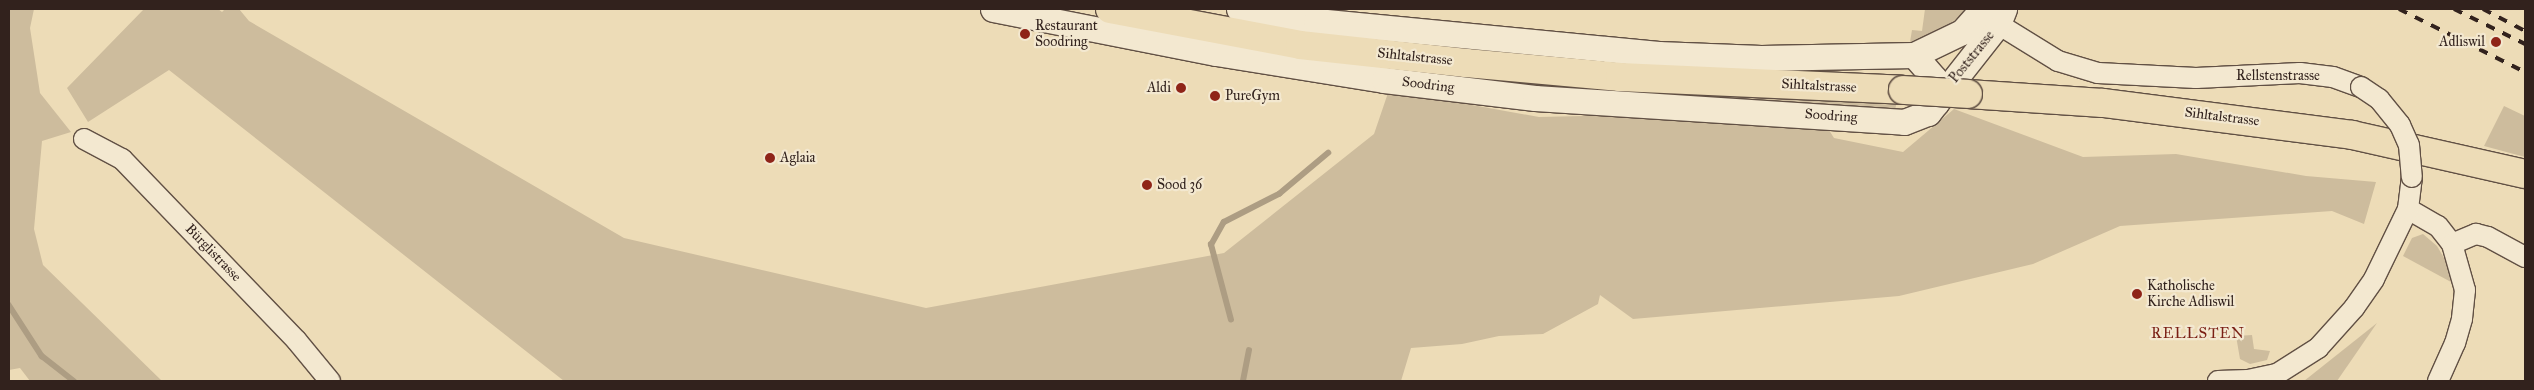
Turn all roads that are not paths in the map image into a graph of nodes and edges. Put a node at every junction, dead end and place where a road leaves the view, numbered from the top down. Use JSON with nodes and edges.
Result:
{"nodes":[{"id":1,"x":993,"y":9,"type":"edge"},
{"id":2,"x":1110,"y":9,"type":"edge"},
{"id":3,"x":1239,"y":9,"type":"edge"},
{"id":4,"x":1991,"y":14,"type":"edge"},
{"id":5,"x":1914,"y":55,"type":"junction"},
{"id":6,"x":1936,"y":103,"type":"junction"},
{"id":7,"x":84,"y":139,"type":"dead end"},
{"id":8,"x":2525,"y":174,"type":"edge"},
{"id":9,"x":2408,"y":209,"type":"junction"},
{"id":10,"x":2452,"y":244,"type":"junction"},
{"id":11,"x":2525,"y":257,"type":"edge"},
{"id":12,"x":330,"y":381,"type":"edge"},
{"id":13,"x":2218,"y":381,"type":"edge"},
{"id":14,"x":2438,"y":381,"type":"edge"}],
"edges":[{"from":1,"to":6,"type":"street","name":"Soodring"},
{"from":2,"to":8,"type":"main road","name":"Sihltalstrasse","bridge":true},
{"from":3,"to":5,"type":"street"},
{"from":4,"to":5,"type":"street","name":"Poststrasse"},
{"from":4,"to":6,"type":"street","name":"Poststrasse"},
{"from":4,"to":9,"type":"street","name":"Rellstenstrasse","bridge":true},
{"from":5,"to":6,"type":"street"},
{"from":7,"to":12,"type":"street","name":"Bürglistrasse"},
{"from":9,"to":10,"type":"street"},
{"from":9,"to":13,"type":"street","name":"Rellstenstrasse"},
{"from":10,"to":11,"type":"street"},
{"from":10,"to":14,"type":"street"}]}
